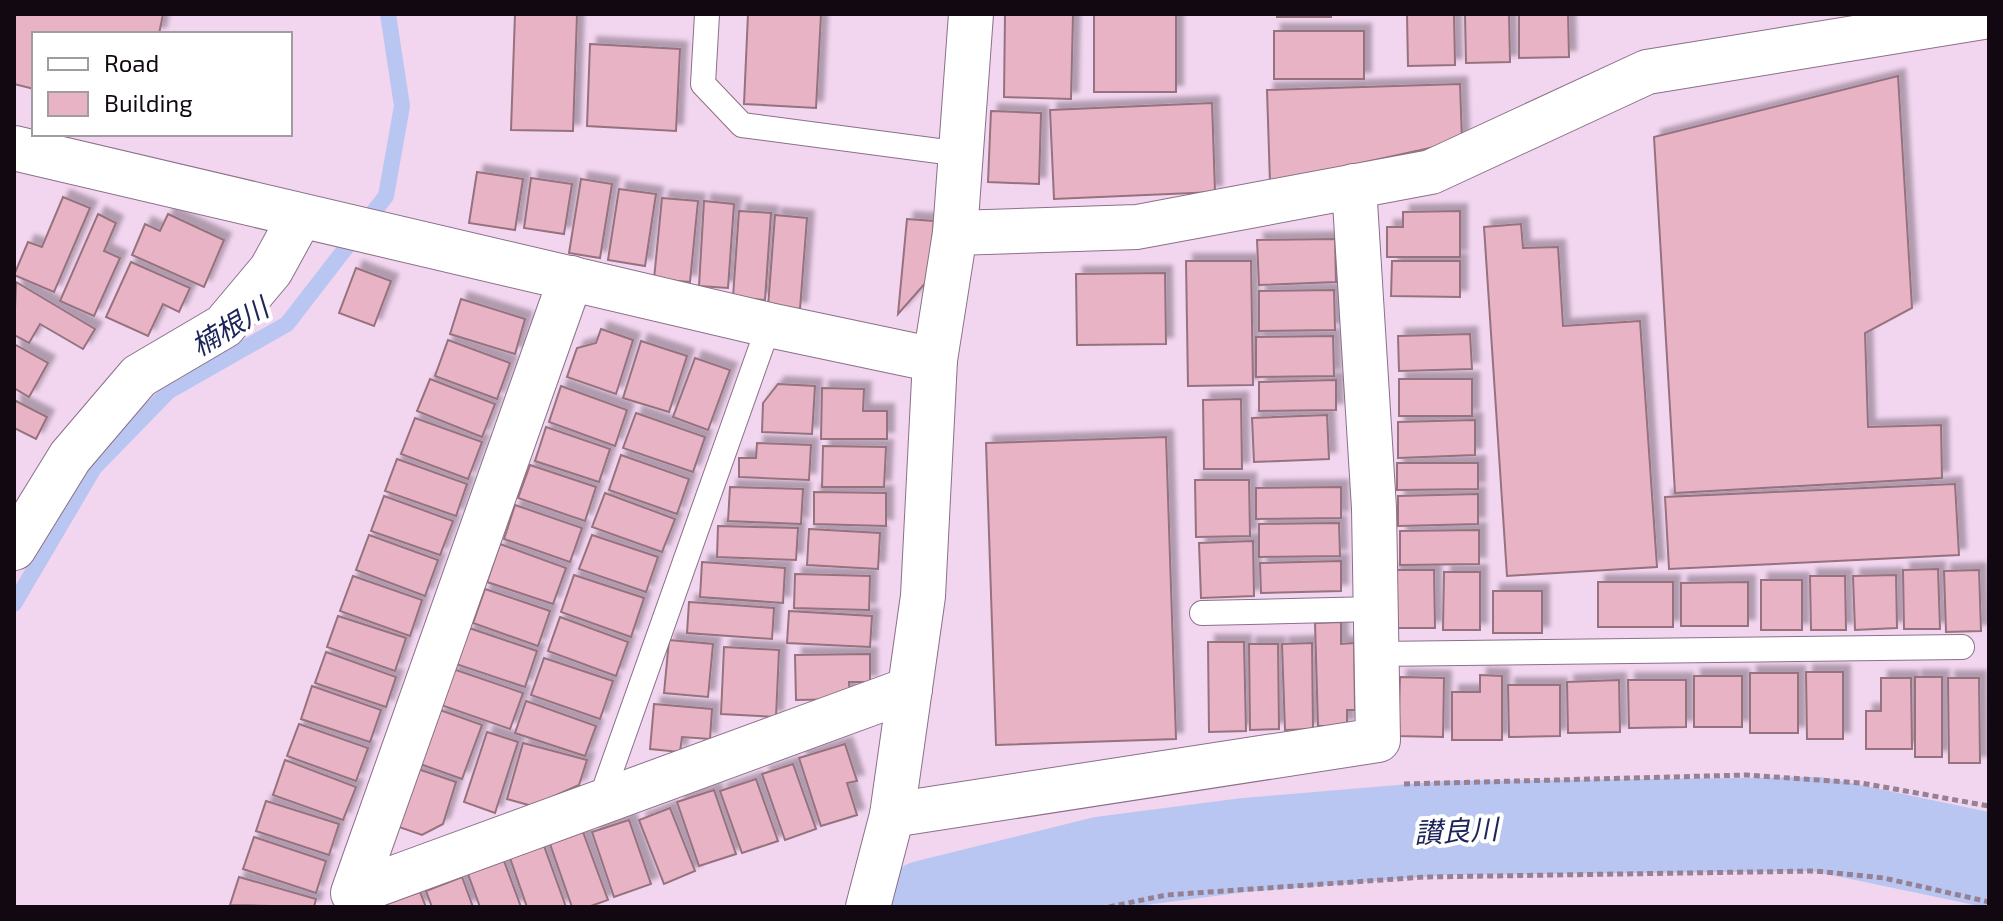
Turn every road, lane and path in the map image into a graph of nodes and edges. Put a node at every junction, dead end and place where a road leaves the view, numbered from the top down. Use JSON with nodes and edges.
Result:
{"nodes":[{"id":1,"x":707,"y":14,"type":"edge"},
{"id":2,"x":971,"y":14,"type":"edge"},
{"id":3,"x":1989,"y":16,"type":"edge"},
{"id":4,"x":14,"y":148,"type":"edge"},
{"id":5,"x":961,"y":154,"type":"junction"},
{"id":6,"x":1354,"y":186,"type":"junction"},
{"id":7,"x":313,"y":220,"type":"junction"},
{"id":8,"x":955,"y":233,"type":"junction"},
{"id":9,"x":571,"y":278,"type":"junction"},
{"id":10,"x":769,"y":325,"type":"junction"},
{"id":11,"x":935,"y":360,"type":"junction"},
{"id":12,"x":14,"y":548,"type":"edge"},
{"id":13,"x":1375,"y":609,"type":"junction"},
{"id":14,"x":1202,"y":613,"type":"dead end"},
{"id":15,"x":1962,"y":647,"type":"dead end"},
{"id":16,"x":1376,"y":654,"type":"junction"},
{"id":17,"x":910,"y":689,"type":"junction"},
{"id":18,"x":1388,"y":784,"type":"dead end"},
{"id":19,"x":599,"y":804,"type":"junction"},
{"id":20,"x":1989,"y":806,"type":"edge"},
{"id":21,"x":892,"y":815,"type":"junction"},
{"id":22,"x":1989,"y":902,"type":"edge"},
{"id":23,"x":868,"y":907,"type":"edge"},
{"id":24,"x":1109,"y":907,"type":"edge"}],
"edges":[{"from":1,"to":5,"type":"lane"},
{"from":2,"to":5,"type":"street"},
{"from":3,"to":6,"type":"street"},
{"from":4,"to":7,"type":"street"},
{"from":5,"to":8,"type":"street"},
{"from":6,"to":8,"type":"street"},
{"from":6,"to":13,"type":"street"},
{"from":7,"to":9,"type":"street"},
{"from":7,"to":12,"type":"street"},
{"from":8,"to":11,"type":"street"},
{"from":9,"to":10,"type":"street"},
{"from":9,"to":19,"type":"street"},
{"from":10,"to":11,"type":"street"},
{"from":10,"to":19,"type":"lane"},
{"from":11,"to":17,"type":"street"},
{"from":13,"to":14,"type":"lane"},
{"from":13,"to":16,"type":"street"},
{"from":15,"to":16,"type":"lane"},
{"from":16,"to":21,"type":"street"},
{"from":17,"to":19,"type":"street"},
{"from":17,"to":21,"type":"street"},
{"from":18,"to":20,"type":"path"},
{"from":21,"to":23,"type":"street"},
{"from":22,"to":24,"type":"path"}]}
